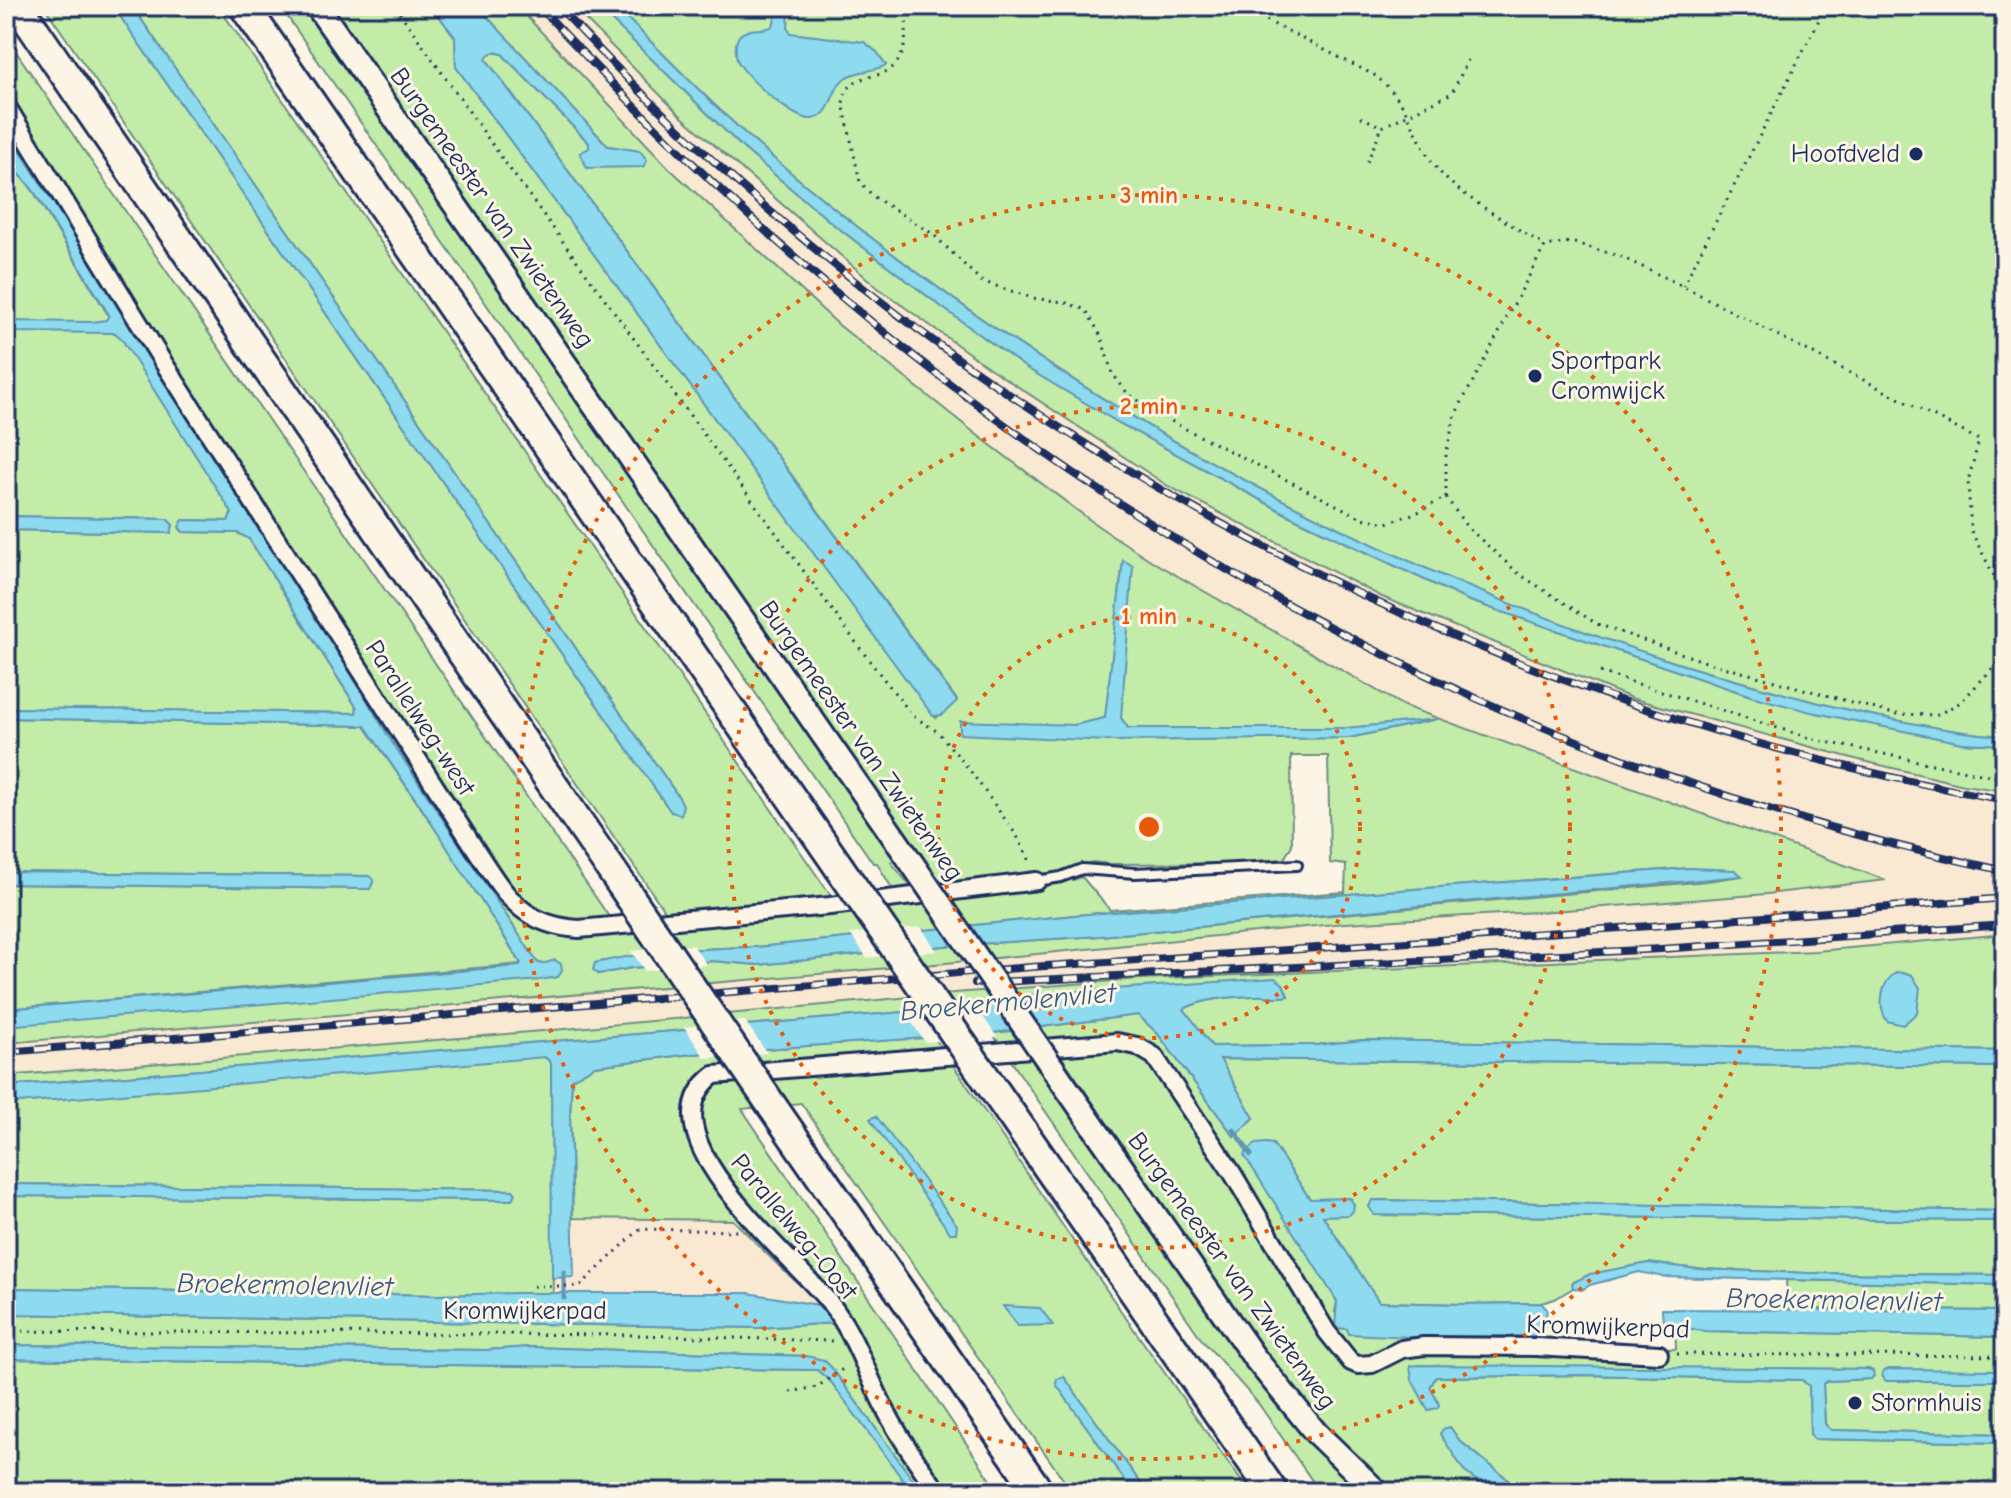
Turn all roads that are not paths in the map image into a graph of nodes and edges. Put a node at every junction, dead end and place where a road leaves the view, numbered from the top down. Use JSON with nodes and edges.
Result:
{"nodes":[{"id":1,"x":18,"y":6,"type":"edge"},
{"id":2,"x":244,"y":6,"type":"edge"},
{"id":3,"x":317,"y":6,"type":"edge"},
{"id":4,"x":6,"y":105,"type":"edge"},
{"id":5,"x":1297,"y":865,"type":"dead end"},
{"id":6,"x":1037,"y":881,"type":"joint"},
{"id":7,"x":1659,"y":1354,"type":"road end"},
{"id":8,"x":1358,"y":1365,"type":"joint"},
{"id":9,"x":938,"y":1492,"type":"edge"},
{"id":10,"x":1039,"y":1492,"type":"edge"},
{"id":11,"x":1273,"y":1492,"type":"edge"},
{"id":12,"x":1377,"y":1492,"type":"edge"}],
"edges":[{"from":1,"to":10,"type":"highway","bridge":true},
{"from":2,"to":11,"type":"highway","bridge":true},
{"from":3,"to":12,"type":"main road","name":"Burgemeester van Zwietenweg","bridge":true},
{"from":4,"to":6,"type":"street","name":"Parallelweg-west"},
{"from":5,"to":6,"type":"lane"},
{"from":7,"to":8,"type":"street","name":"Kromwijkerpad"},
{"from":8,"to":9,"type":"street","name":"Parallelweg-Oost"}]}
